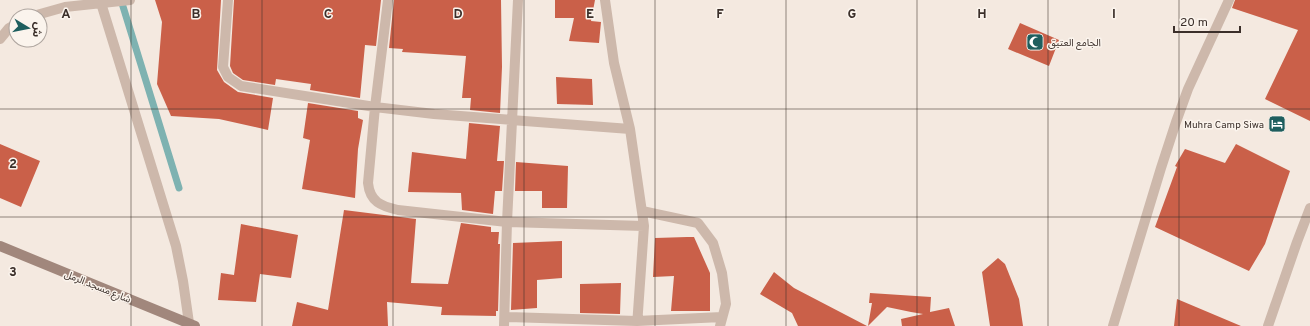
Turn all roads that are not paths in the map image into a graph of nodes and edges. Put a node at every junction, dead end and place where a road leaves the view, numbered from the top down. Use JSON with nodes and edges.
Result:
{"nodes":[{"id":1,"x":130,"y":0,"type":"edge"},
{"id":2,"x":228,"y":0,"type":"edge"},
{"id":3,"x":388,"y":0,"type":"edge"},
{"id":4,"x":518,"y":0,"type":"edge"},
{"id":5,"x":605,"y":0,"type":"edge"},
{"id":6,"x":1229,"y":0,"type":"edge"},
{"id":7,"x":101,"y":3,"type":"junction"},
{"id":8,"x":48,"y":12,"type":"edge"},
{"id":9,"x":8,"y":29,"type":"edge"},
{"id":10,"x":0,"y":39,"type":"edge"},
{"id":11,"x":375,"y":107,"type":"junction"},
{"id":12,"x":513,"y":120,"type":"junction"},
{"id":13,"x":630,"y":129,"type":"junction"},
{"id":14,"x":1310,"y":208,"type":"edge"},
{"id":15,"x":642,"y":211,"type":"junction"},
{"id":16,"x":508,"y":222,"type":"junction"},
{"id":17,"x":644,"y":226,"type":"junction"},
{"id":18,"x":0,"y":246,"type":"edge"},
{"id":19,"x":505,"y":321,"type":"edge"},
{"id":20,"x":721,"y":321,"type":"edge"},
{"id":21,"x":637,"y":324,"type":"edge"},
{"id":22,"x":192,"y":325,"type":"edge"},
{"id":23,"x":1113,"y":326,"type":"edge"},
{"id":24,"x":1268,"y":326,"type":"edge"}],
"edges":[{"from":1,"to":7,"type":"street"},
{"from":2,"to":11,"type":"street"},
{"from":3,"to":11,"type":"street"},
{"from":4,"to":12,"type":"street"},
{"from":5,"to":13,"type":"street"},
{"from":6,"to":23,"type":"street"},
{"from":7,"to":8,"type":"street"},
{"from":7,"to":22,"type":"street"},
{"from":9,"to":10,"type":"street"},
{"from":11,"to":12,"type":"street"},
{"from":11,"to":16,"type":"street"},
{"from":12,"to":13,"type":"street"},
{"from":12,"to":16,"type":"street"},
{"from":13,"to":15,"type":"street"},
{"from":14,"to":24,"type":"street"},
{"from":15,"to":17,"type":"street"},
{"from":15,"to":20,"type":"street"},
{"from":16,"to":17,"type":"street"},
{"from":16,"to":19,"type":"street"},
{"from":17,"to":21,"type":"street"},
{"from":18,"to":22,"type":"street","name":"شارع مسجد الرمل"},
{"from":19,"to":21,"type":"street"},
{"from":20,"to":21,"type":"street"}]}
